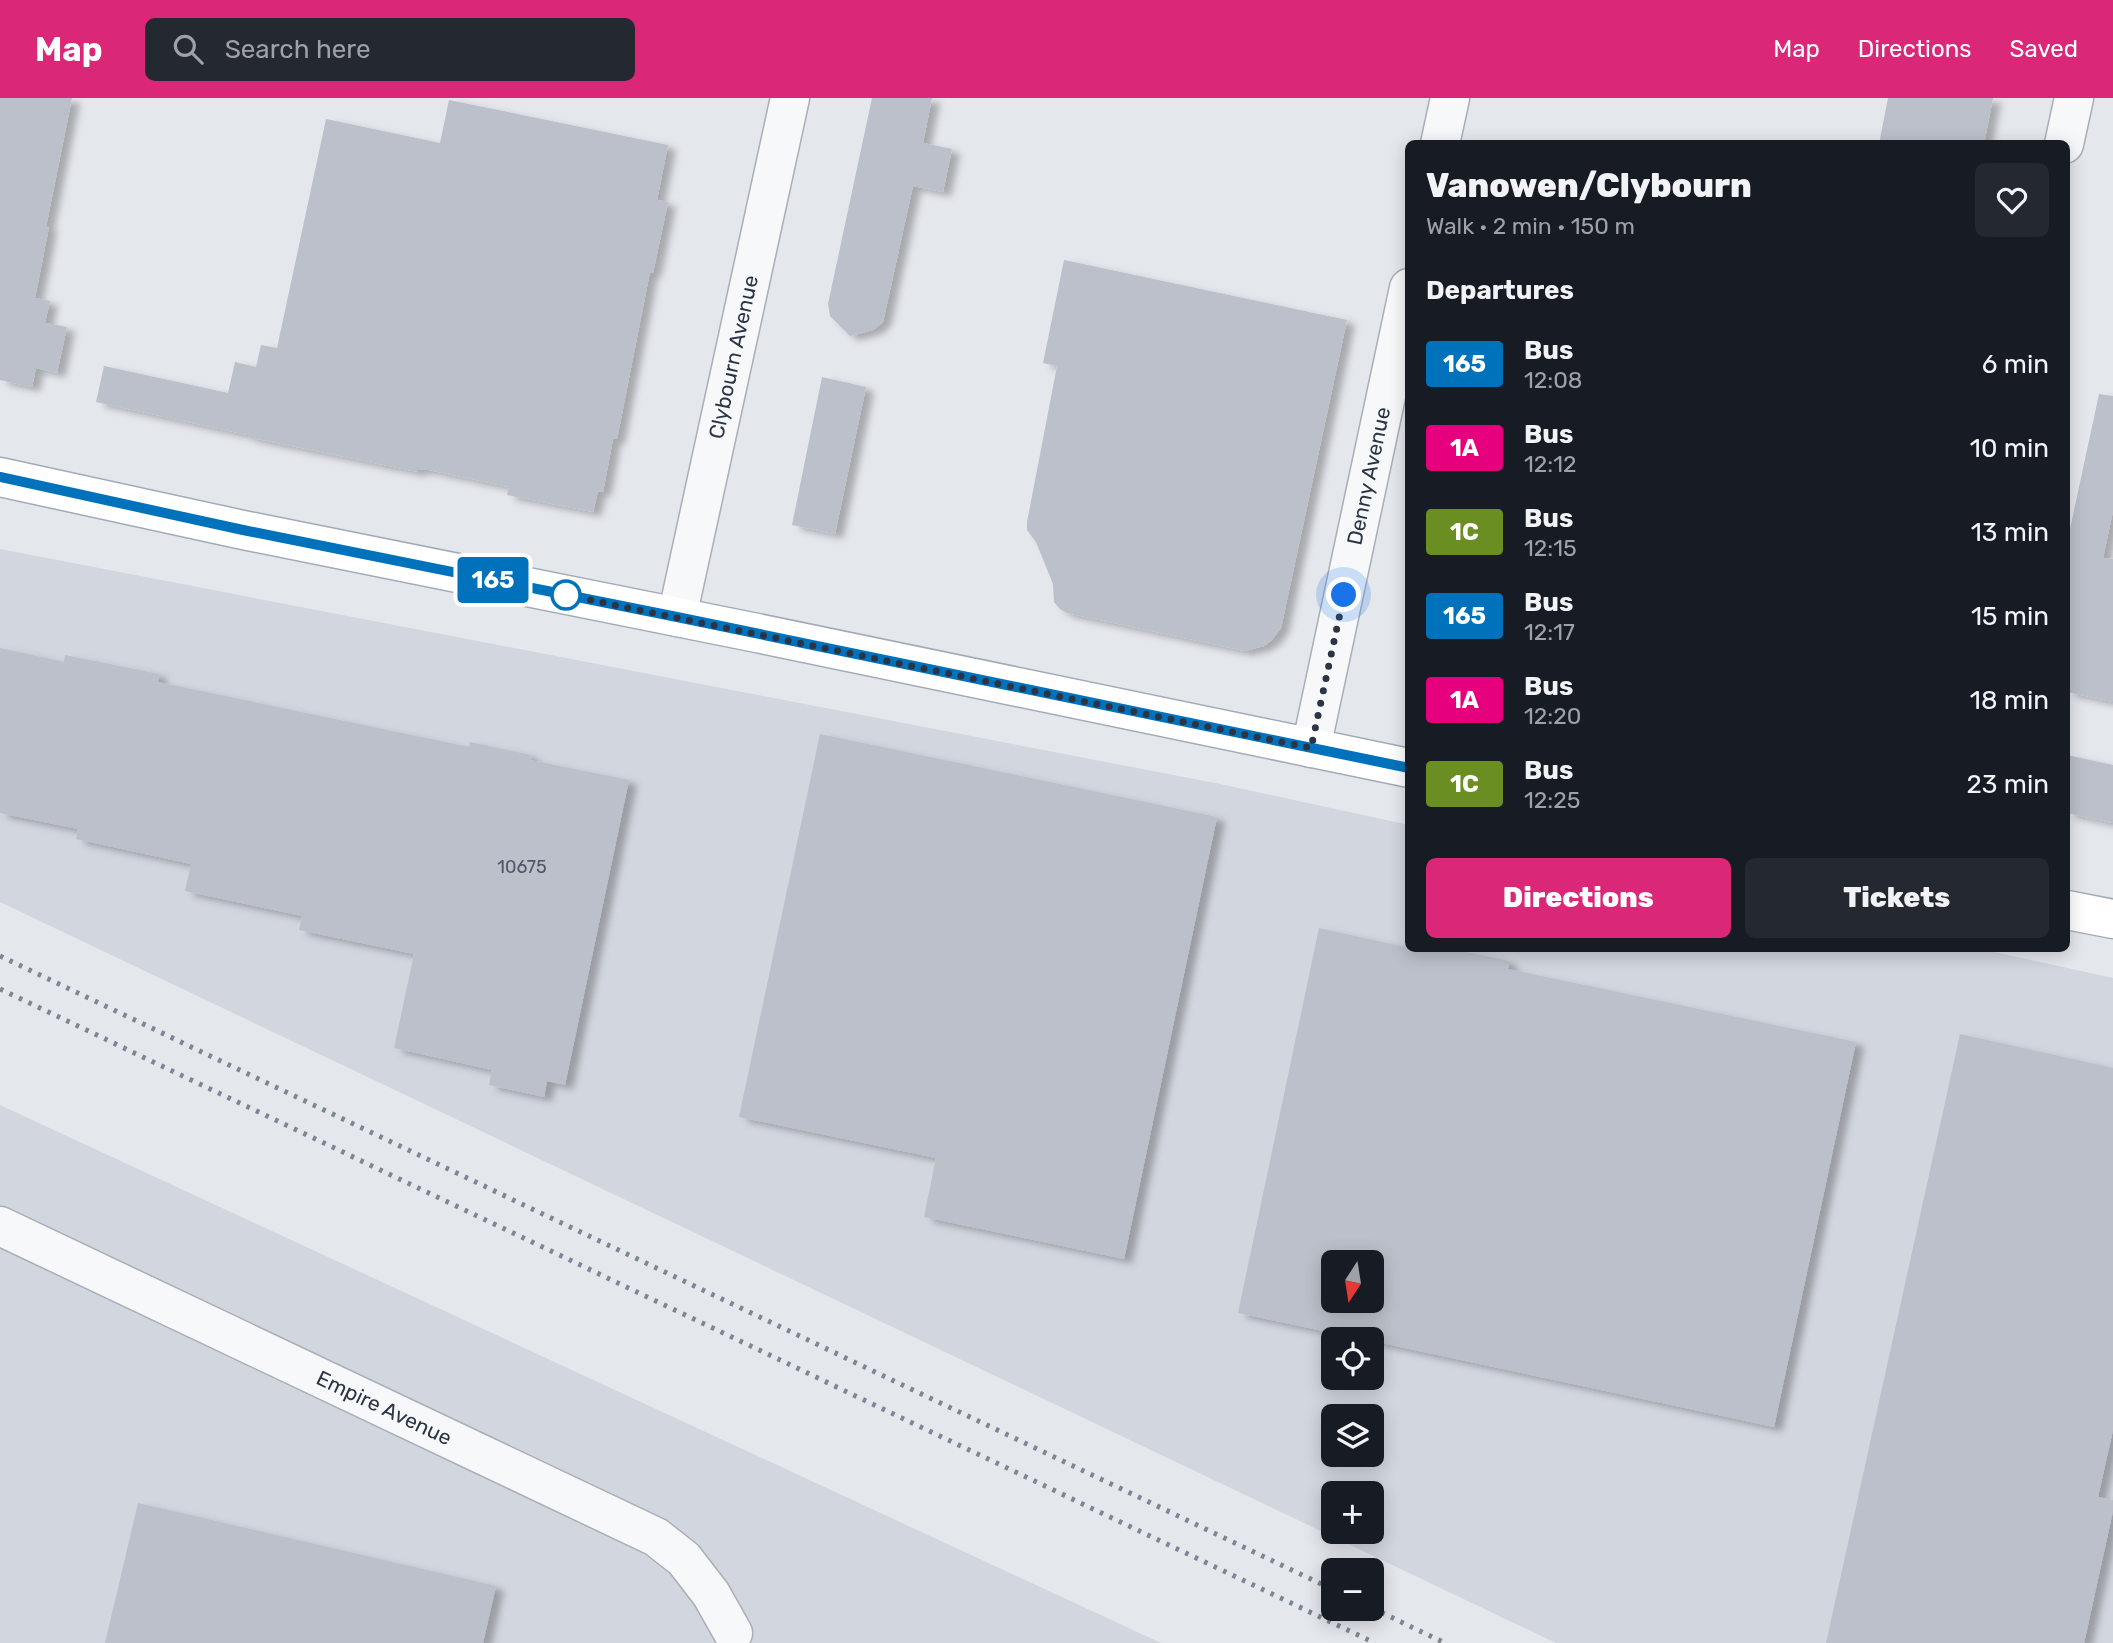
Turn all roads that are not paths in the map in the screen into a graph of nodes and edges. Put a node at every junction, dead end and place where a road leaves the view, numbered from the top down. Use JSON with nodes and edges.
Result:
{"nodes":[{"id":1,"x":790,"y":98,"type":"edge"},
{"id":2,"x":1450,"y":98,"type":"edge"},
{"id":3,"x":2074,"y":98,"type":"edge"},
{"id":4,"x":1441,"y":140,"type":"edge"},
{"id":5,"x":2065,"y":140,"type":"edge"},
{"id":6,"x":1405,"y":307,"type":"edge"},
{"id":7,"x":0,"y":477,"type":"edge"},
{"id":8,"x":677,"y":617,"type":"junction"},
{"id":9,"x":1311,"y":748,"type":"junction"},
{"id":10,"x":1405,"y":767,"type":"edge"},
{"id":11,"x":2070,"y":911,"type":"edge"},
{"id":12,"x":2113,"y":919,"type":"edge"},
{"id":13,"x":0,"y":1226,"type":"edge"},
{"id":14,"x":733,"y":1633,"type":"dead end"}],
"edges":[{"from":1,"to":8,"type":"street","name":"Clybourn Avenue"},
{"from":2,"to":4,"type":"street"},
{"from":3,"to":5,"type":"street"},
{"from":6,"to":9,"type":"street","name":"Denny Avenue"},
{"from":7,"to":8,"type":"main road"},
{"from":8,"to":9,"type":"main road"},
{"from":9,"to":10,"type":"main road"},
{"from":11,"to":12,"type":"main road"},
{"from":13,"to":14,"type":"street","name":"Empire Avenue"}]}
